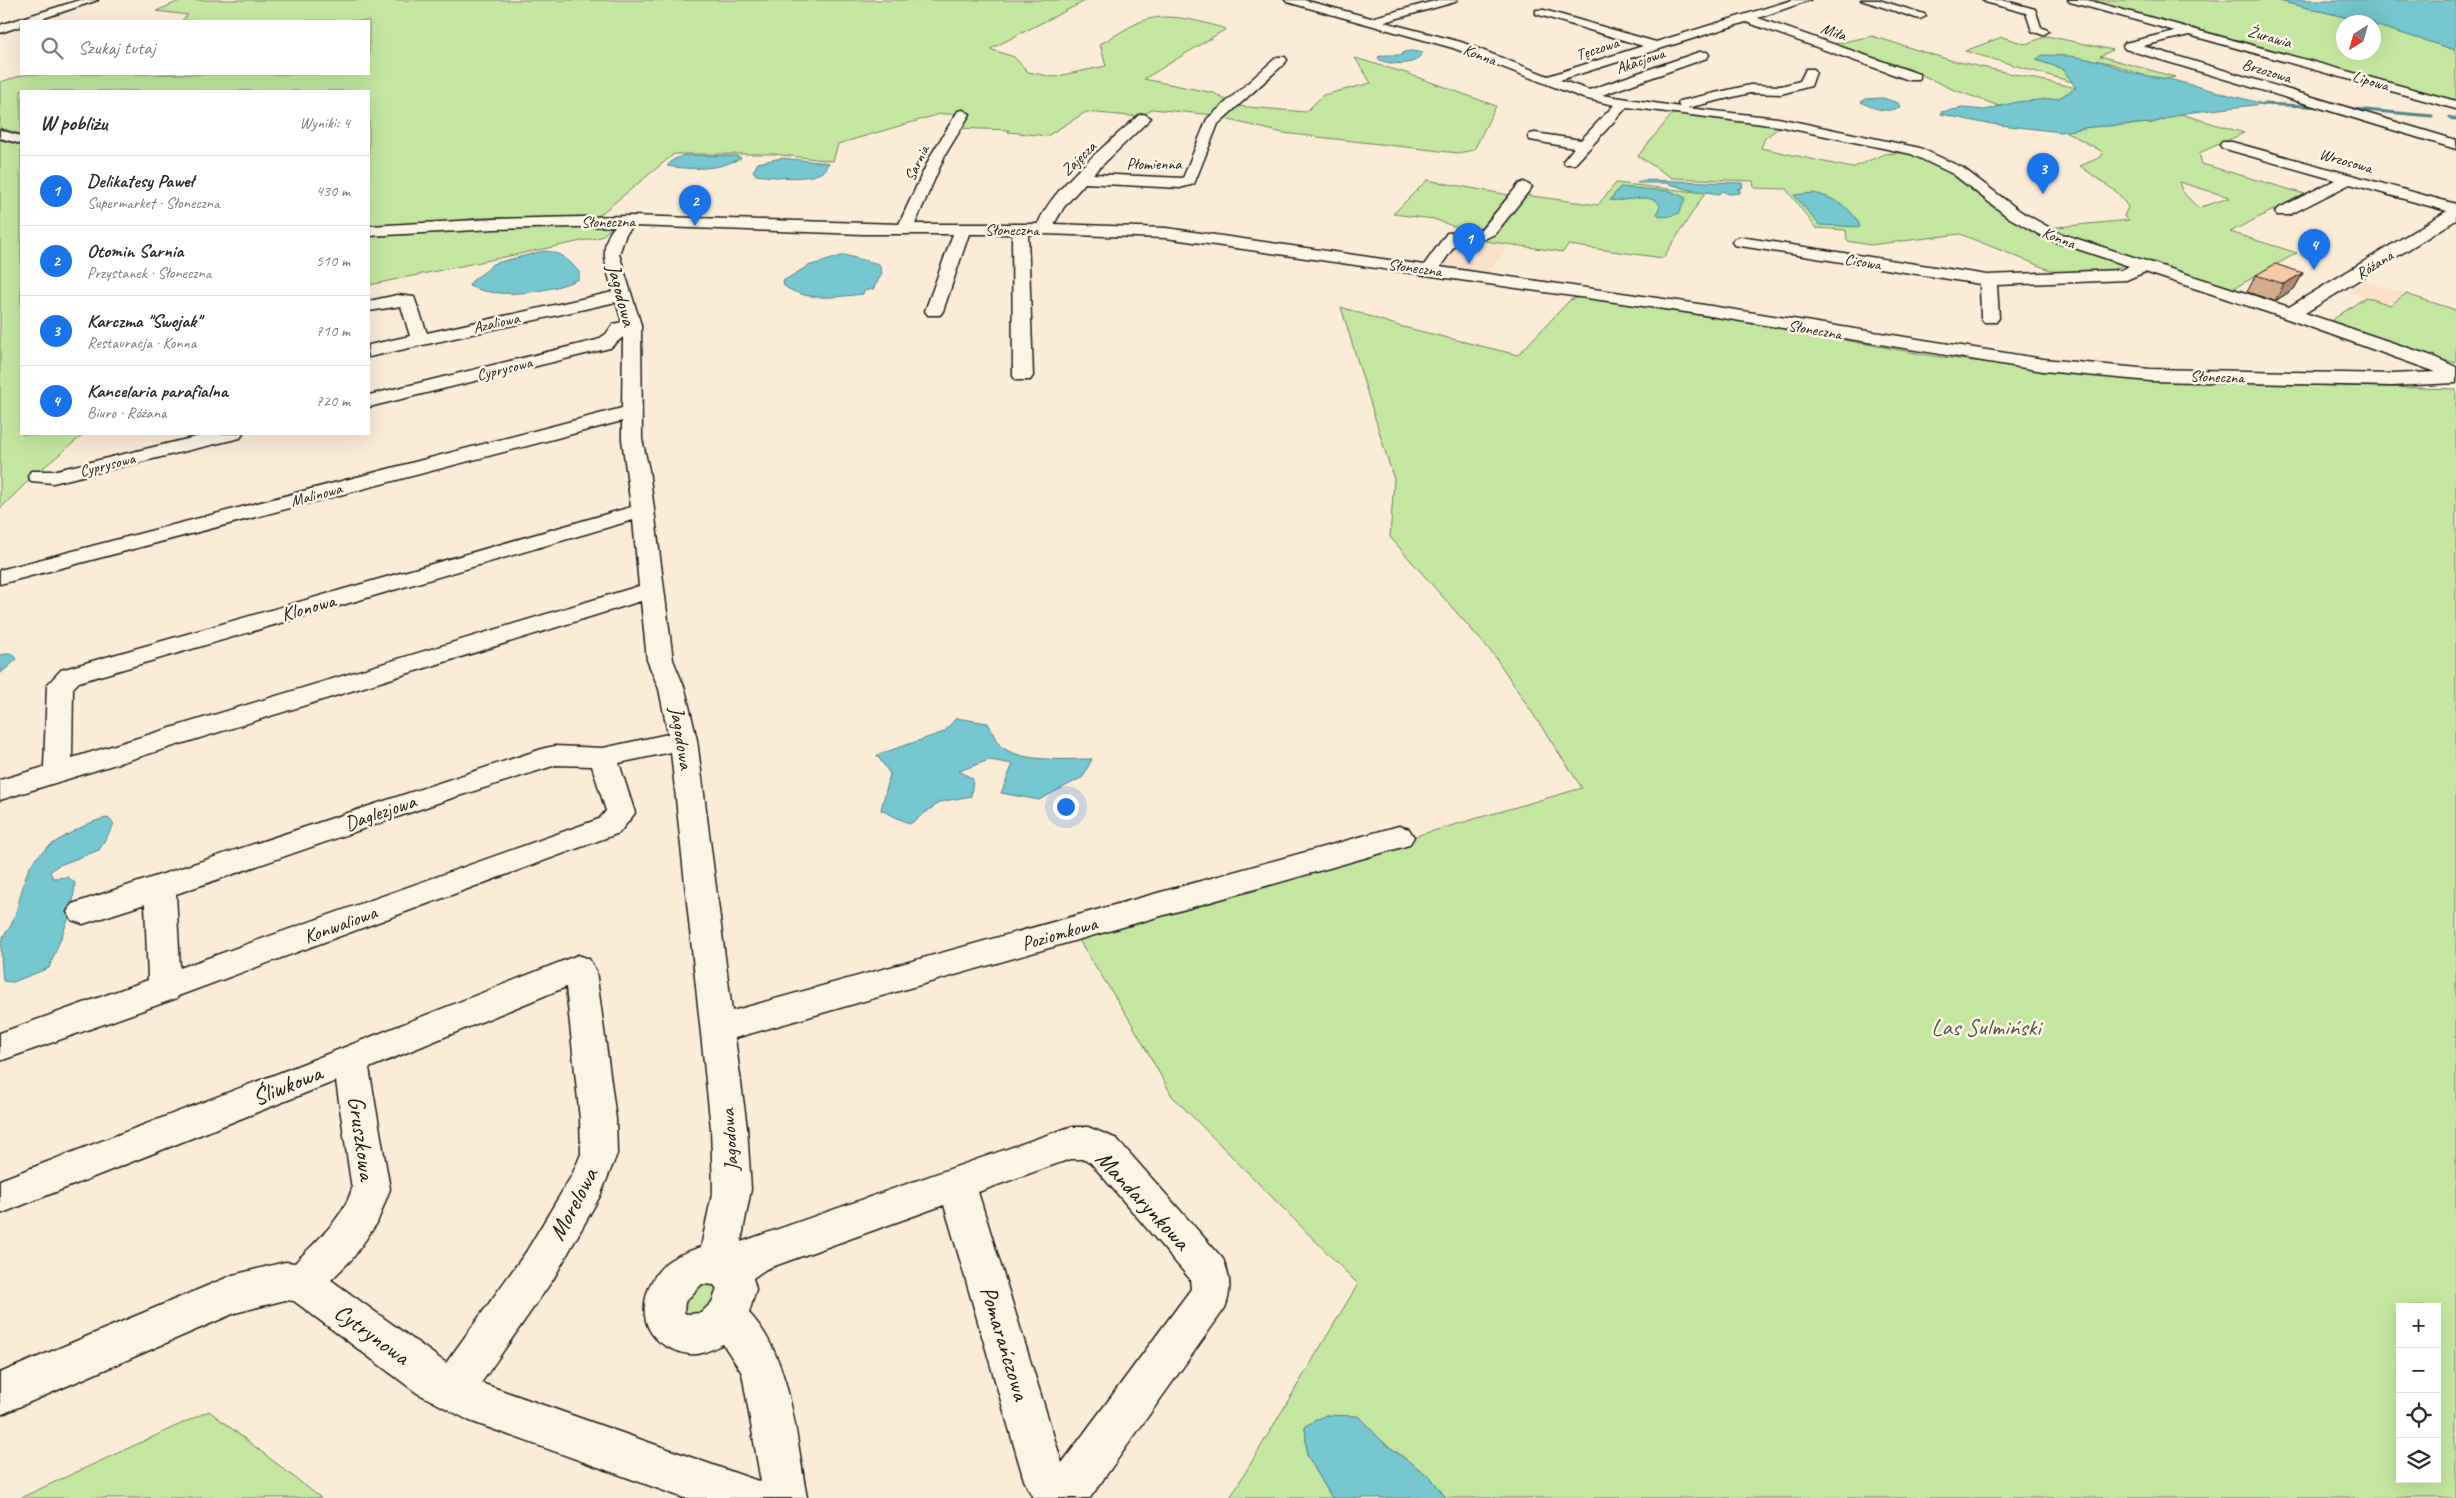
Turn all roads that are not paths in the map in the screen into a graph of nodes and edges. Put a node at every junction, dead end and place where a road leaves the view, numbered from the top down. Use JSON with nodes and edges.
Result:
{"nodes":[{"id":1,"x":92,"y":0,"type":"edge"},
{"id":2,"x":1291,"y":0,"type":"edge"},
{"id":3,"x":1451,"y":0,"type":"edge"},
{"id":4,"x":1804,"y":0,"type":"edge"},
{"id":5,"x":1867,"y":0,"type":"edge"},
{"id":6,"x":1989,"y":0,"type":"edge"},
{"id":7,"x":2074,"y":0,"type":"edge"},
{"id":8,"x":1753,"y":5,"type":"dead end"},
{"id":9,"x":1770,"y":10,"type":"junction"},
{"id":10,"x":1540,"y":12,"type":"dead end"},
{"id":11,"x":1920,"y":16,"type":"dead end"},
{"id":12,"x":1744,"y":17,"type":"junction"},
{"id":13,"x":29,"y":20,"type":"edge"},
{"id":14,"x":1372,"y":21,"type":"junction"},
{"id":15,"x":20,"y":23,"type":"edge"},
{"id":16,"x":0,"y":29,"type":"edge"},
{"id":17,"x":2043,"y":31,"type":"dead end"},
{"id":18,"x":2191,"y":31,"type":"junction"},
{"id":19,"x":2162,"y":36,"type":"junction"},
{"id":20,"x":1656,"y":46,"type":"junction"},
{"id":21,"x":1703,"y":55,"type":"dead end"},
{"id":22,"x":1281,"y":60,"type":"dead end"},
{"id":23,"x":2255,"y":64,"type":"dead end"},
{"id":24,"x":1810,"y":72,"type":"dead end"},
{"id":25,"x":1914,"y":77,"type":"dead end"},
{"id":26,"x":1547,"y":80,"type":"junction"},
{"id":27,"x":1588,"y":95,"type":"junction"},
{"id":28,"x":1623,"y":103,"type":"junction"},
{"id":29,"x":2456,"y":105,"type":"edge"},
{"id":30,"x":1667,"y":110,"type":"junction"},
{"id":31,"x":963,"y":114,"type":"dead end"},
{"id":32,"x":1144,"y":118,"type":"dead end"},
{"id":33,"x":0,"y":134,"type":"edge"},
{"id":34,"x":1535,"y":137,"type":"dead end"},
{"id":35,"x":20,"y":140,"type":"edge"},
{"id":36,"x":1585,"y":145,"type":"junction"},
{"id":37,"x":2456,"y":145,"type":"edge"},
{"id":38,"x":2227,"y":146,"type":"dead end"},
{"id":39,"x":1570,"y":161,"type":"dead end"},
{"id":40,"x":1083,"y":178,"type":"junction"},
{"id":41,"x":2348,"y":179,"type":"junction"},
{"id":42,"x":1524,"y":187,"type":"dead end"},
{"id":43,"x":2456,"y":209,"type":"edge"},
{"id":44,"x":2283,"y":212,"type":"dead end"},
{"id":45,"x":2456,"y":213,"type":"edge"},
{"id":46,"x":629,"y":221,"type":"junction"},
{"id":47,"x":963,"y":229,"type":"junction"},
{"id":48,"x":1020,"y":229,"type":"junction"},
{"id":49,"x":1044,"y":229,"type":"junction"},
{"id":50,"x":905,"y":230,"type":"junction"},
{"id":51,"x":370,"y":231,"type":"edge"},
{"id":52,"x":1740,"y":242,"type":"dead end"},
{"id":53,"x":2142,"y":266,"type":"junction"},
{"id":54,"x":1430,"y":269,"type":"junction"},
{"id":55,"x":1987,"y":280,"type":"junction"},
{"id":56,"x":623,"y":294,"type":"junction"},
{"id":57,"x":370,"y":306,"type":"edge"},
{"id":58,"x":934,"y":311,"type":"dead end"},
{"id":59,"x":2291,"y":314,"type":"junction"},
{"id":60,"x":1990,"y":318,"type":"dead end"},
{"id":61,"x":632,"y":325,"type":"junction"},
{"id":62,"x":420,"y":339,"type":"junction"},
{"id":63,"x":370,"y":351,"type":"edge"},
{"id":64,"x":1023,"y":376,"type":"dead end"},
{"id":65,"x":2456,"y":376,"type":"edge"},
{"id":66,"x":370,"y":401,"type":"edge"},
{"id":67,"x":632,"y":412,"type":"junction"},
{"id":68,"x":229,"y":435,"type":"edge"},
{"id":69,"x":39,"y":476,"type":"dead end"},
{"id":70,"x":643,"y":512,"type":"junction"},
{"id":71,"x":0,"y":577,"type":"edge"},
{"id":72,"x":652,"y":590,"type":"junction"},
{"id":73,"x":683,"y":740,"type":"junction"},
{"id":74,"x":603,"y":757,"type":"junction"},
{"id":75,"x":58,"y":772,"type":"junction"},
{"id":76,"x":0,"y":790,"type":"edge"},
{"id":77,"x":1399,"y":837,"type":"dead end"},
{"id":78,"x":160,"y":888,"type":"junction"},
{"id":79,"x":83,"y":912,"type":"dead end"},
{"id":80,"x":571,"y":969,"type":"joint"},
{"id":81,"x":165,"y":989,"type":"junction"},
{"id":82,"x":718,"y":1029,"type":"junction"},
{"id":83,"x":0,"y":1047,"type":"edge"},
{"id":84,"x":350,"y":1060,"type":"junction"},
{"id":85,"x":958,"y":1184,"type":"junction"},
{"id":86,"x":0,"y":1196,"type":"edge"},
{"id":87,"x":724,"y":1269,"type":"junction"},
{"id":88,"x":302,"y":1283,"type":"junction"},
{"id":89,"x":724,"y":1319,"type":"junction"},
{"id":90,"x":450,"y":1387,"type":"junction"},
{"id":91,"x":0,"y":1394,"type":"edge"},
{"id":92,"x":774,"y":1498,"type":"edge"},
{"id":93,"x":1063,"y":1498,"type":"edge"}],
"edges":[{"from":1,"to":13,"type":"street"},
{"from":2,"to":14,"type":"street","name":"Konna"},
{"from":3,"to":14,"type":"street"},
{"from":4,"to":9,"type":"street","name":"Tęczowa"},
{"from":5,"to":11,"type":"street"},
{"from":6,"to":17,"type":"street"},
{"from":7,"to":18,"type":"street","name":"Żurawia"},
{"from":8,"to":9,"type":"street"},
{"from":9,"to":12,"type":"street","name":"Tęczowa"},
{"from":10,"to":20,"type":"street","name":"Tęczowa"},
{"from":12,"to":20,"type":"street","name":"Tęczowa"},
{"from":12,"to":25,"type":"street","name":"Miła"},
{"from":14,"to":26,"type":"street","name":"Konna"},
{"from":15,"to":16,"type":"street"},
{"from":18,"to":19,"type":"street","name":"Brzozowa"},
{"from":18,"to":29,"type":"street","name":"Żurawia"},
{"from":19,"to":23,"type":"street"},
{"from":19,"to":37,"type":"street","name":"Brzozowa"},
{"from":20,"to":26,"type":"street","name":"Tęczowa"},
{"from":21,"to":27,"type":"street","name":"Akacjowa"},
{"from":22,"to":40,"type":"street","name":"Płomienna"},
{"from":24,"to":30,"type":"street","name":"Konna"},
{"from":26,"to":27,"type":"street","name":"Konna"},
{"from":27,"to":28,"type":"street","name":"Konna"},
{"from":28,"to":30,"type":"street","name":"Konna"},
{"from":28,"to":36,"type":"street"},
{"from":30,"to":53,"type":"street","name":"Konna"},
{"from":31,"to":50,"type":"street","name":"Sarnia"},
{"from":32,"to":40,"type":"street","name":"Zajęcza"},
{"from":33,"to":35,"type":"street"},
{"from":34,"to":36,"type":"street"},
{"from":36,"to":39,"type":"street"},
{"from":38,"to":41,"type":"street","name":"Wrzosowa"},
{"from":40,"to":49,"type":"street","name":"Zajęcza"},
{"from":41,"to":43,"type":"street","name":"Wrzosowa"},
{"from":41,"to":44,"type":"street"},
{"from":42,"to":54,"type":"street"},
{"from":45,"to":59,"type":"street","name":"Różana"},
{"from":46,"to":50,"type":"street","name":"Słoneczna"},
{"from":46,"to":51,"type":"street","name":"Słoneczna"},
{"from":46,"to":56,"type":"street","name":"Jagodowa"},
{"from":47,"to":48,"type":"street","name":"Słoneczna"},
{"from":47,"to":50,"type":"street","name":"Słoneczna"},
{"from":47,"to":58,"type":"street"},
{"from":48,"to":49,"type":"street","name":"Słoneczna"},
{"from":48,"to":64,"type":"street"},
{"from":49,"to":54,"type":"street","name":"Słoneczna"},
{"from":52,"to":55,"type":"street","name":"Cisowa"},
{"from":53,"to":55,"type":"street","name":"Cisowa"},
{"from":53,"to":59,"type":"street","name":"Konna"},
{"from":54,"to":65,"type":"street","name":"Słoneczna"},
{"from":55,"to":60,"type":"street"},
{"from":56,"to":61,"type":"street","name":"Jagodowa"},
{"from":56,"to":62,"type":"street","name":"Azaliowa"},
{"from":57,"to":62,"type":"street"},
{"from":59,"to":65,"type":"street","name":"Konna"},
{"from":61,"to":66,"type":"street","name":"Cyprysowa"},
{"from":61,"to":67,"type":"street","name":"Jagodowa"},
{"from":62,"to":63,"type":"street","name":"Azaliowa"},
{"from":67,"to":70,"type":"street","name":"Jagodowa"},
{"from":67,"to":71,"type":"street","name":"Malinowa"},
{"from":68,"to":69,"type":"street","name":"Cyprysowa"},
{"from":70,"to":72,"type":"street","name":"Jagodowa"},
{"from":70,"to":75,"type":"street","name":"Klonowa"},
{"from":72,"to":73,"type":"street","name":"Jagodowa"},
{"from":72,"to":75,"type":"street"},
{"from":73,"to":74,"type":"street","name":"Daglezjowa"},
{"from":73,"to":82,"type":"street","name":"Jagodowa"},
{"from":74,"to":78,"type":"street","name":"Daglezjowa"},
{"from":74,"to":81,"type":"street","name":"Konwaliowa"},
{"from":75,"to":76,"type":"street"},
{"from":77,"to":82,"type":"street","name":"Poziomkowa"},
{"from":78,"to":79,"type":"street","name":"Daglezjowa"},
{"from":78,"to":81,"type":"street"},
{"from":80,"to":84,"type":"street","name":"Śliwkowa"},
{"from":80,"to":90,"type":"street","name":"Morelowa"},
{"from":81,"to":83,"type":"street","name":"Konwaliowa"},
{"from":82,"to":87,"type":"street","name":"Jagodowa"},
{"from":84,"to":86,"type":"street","name":"Śliwkowa"},
{"from":84,"to":88,"type":"street","name":"Gruszkowa"},
{"from":85,"to":87,"type":"street","name":"Mandarynkowa"},
{"from":85,"to":93,"type":"street","name":"Pomarańczowa"},
{"from":85,"to":93,"type":"street","name":"Mandarynkowa"},
{"from":87,"to":89,"type":"street"},
{"from":87,"to":89,"type":"street"},
{"from":88,"to":90,"type":"street","name":"Cytrynowa"},
{"from":88,"to":91,"type":"street"},
{"from":89,"to":92,"type":"street"},
{"from":90,"to":92,"type":"street","name":"Cytrynowa"}]}
